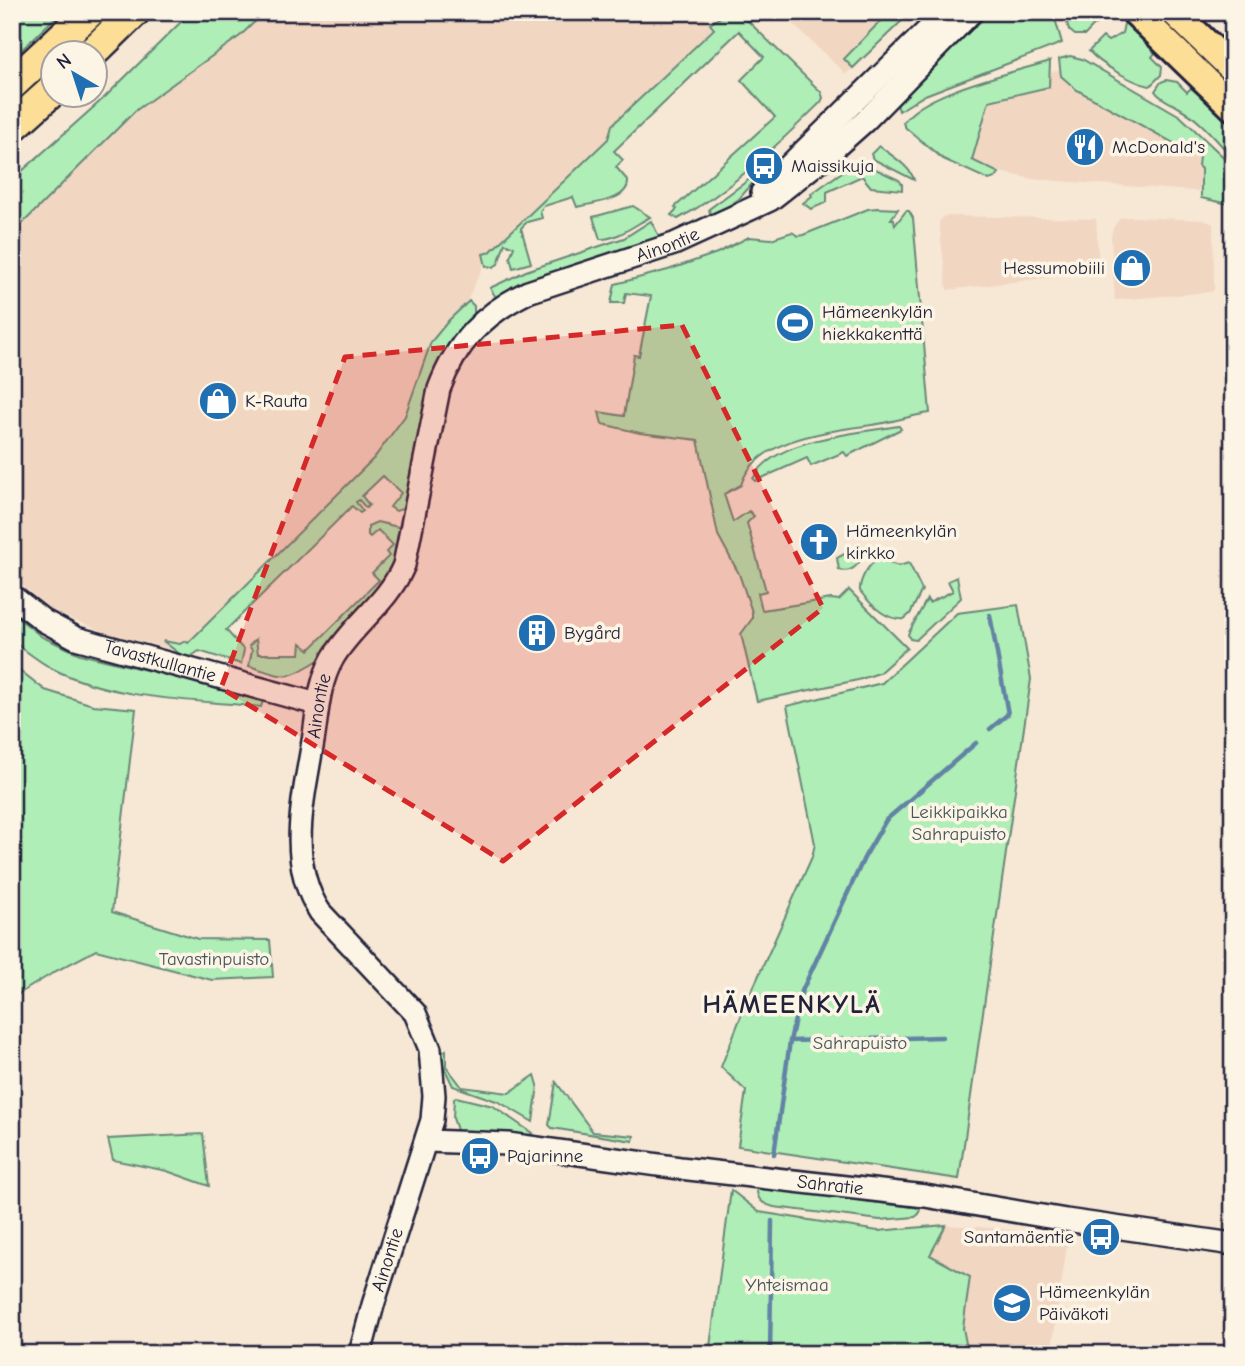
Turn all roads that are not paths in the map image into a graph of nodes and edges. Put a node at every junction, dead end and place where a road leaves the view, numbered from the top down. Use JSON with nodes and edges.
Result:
{"nodes":[{"id":1,"x":89,"y":12,"type":"edge"},
{"id":2,"x":134,"y":12,"type":"edge"},
{"id":3,"x":946,"y":12,"type":"edge"},
{"id":4,"x":972,"y":12,"type":"edge"},
{"id":5,"x":1135,"y":12,"type":"edge"},
{"id":6,"x":1174,"y":12,"type":"edge"},
{"id":7,"x":107,"y":38,"type":"edge"},
{"id":8,"x":1233,"y":69,"type":"edge"},
{"id":9,"x":12,"y":84,"type":"edge"},
{"id":10,"x":38,"y":104,"type":"edge"},
{"id":11,"x":1233,"y":107,"type":"edge"},
{"id":12,"x":12,"y":127,"type":"edge"},
{"id":13,"x":738,"y":215,"type":"junction"},
{"id":14,"x":12,"y":596,"type":"edge"},
{"id":15,"x":317,"y":704,"type":"junction"},
{"id":16,"x":427,"y":1141,"type":"junction"},
{"id":17,"x":1233,"y":1244,"type":"edge"},
{"id":18,"x":360,"y":1354,"type":"edge"}],
"edges":[{"from":1,"to":9,"type":"highway"},
{"from":2,"to":7,"type":"highway"},
{"from":3,"to":13,"type":"street","name":"Ainontie"},
{"from":4,"to":13,"type":"street","name":"Ainontie"},
{"from":5,"to":11,"type":"main road"},
{"from":6,"to":8,"type":"main road"},
{"from":10,"to":12,"type":"highway"},
{"from":13,"to":15,"type":"street","name":"Ainontie"},
{"from":14,"to":15,"type":"street","name":"Tavastkullantie"},
{"from":15,"to":16,"type":"street","name":"Ainontie"},
{"from":16,"to":17,"type":"street","name":"Sahratie"},
{"from":16,"to":18,"type":"street","name":"Ainontie"}]}
